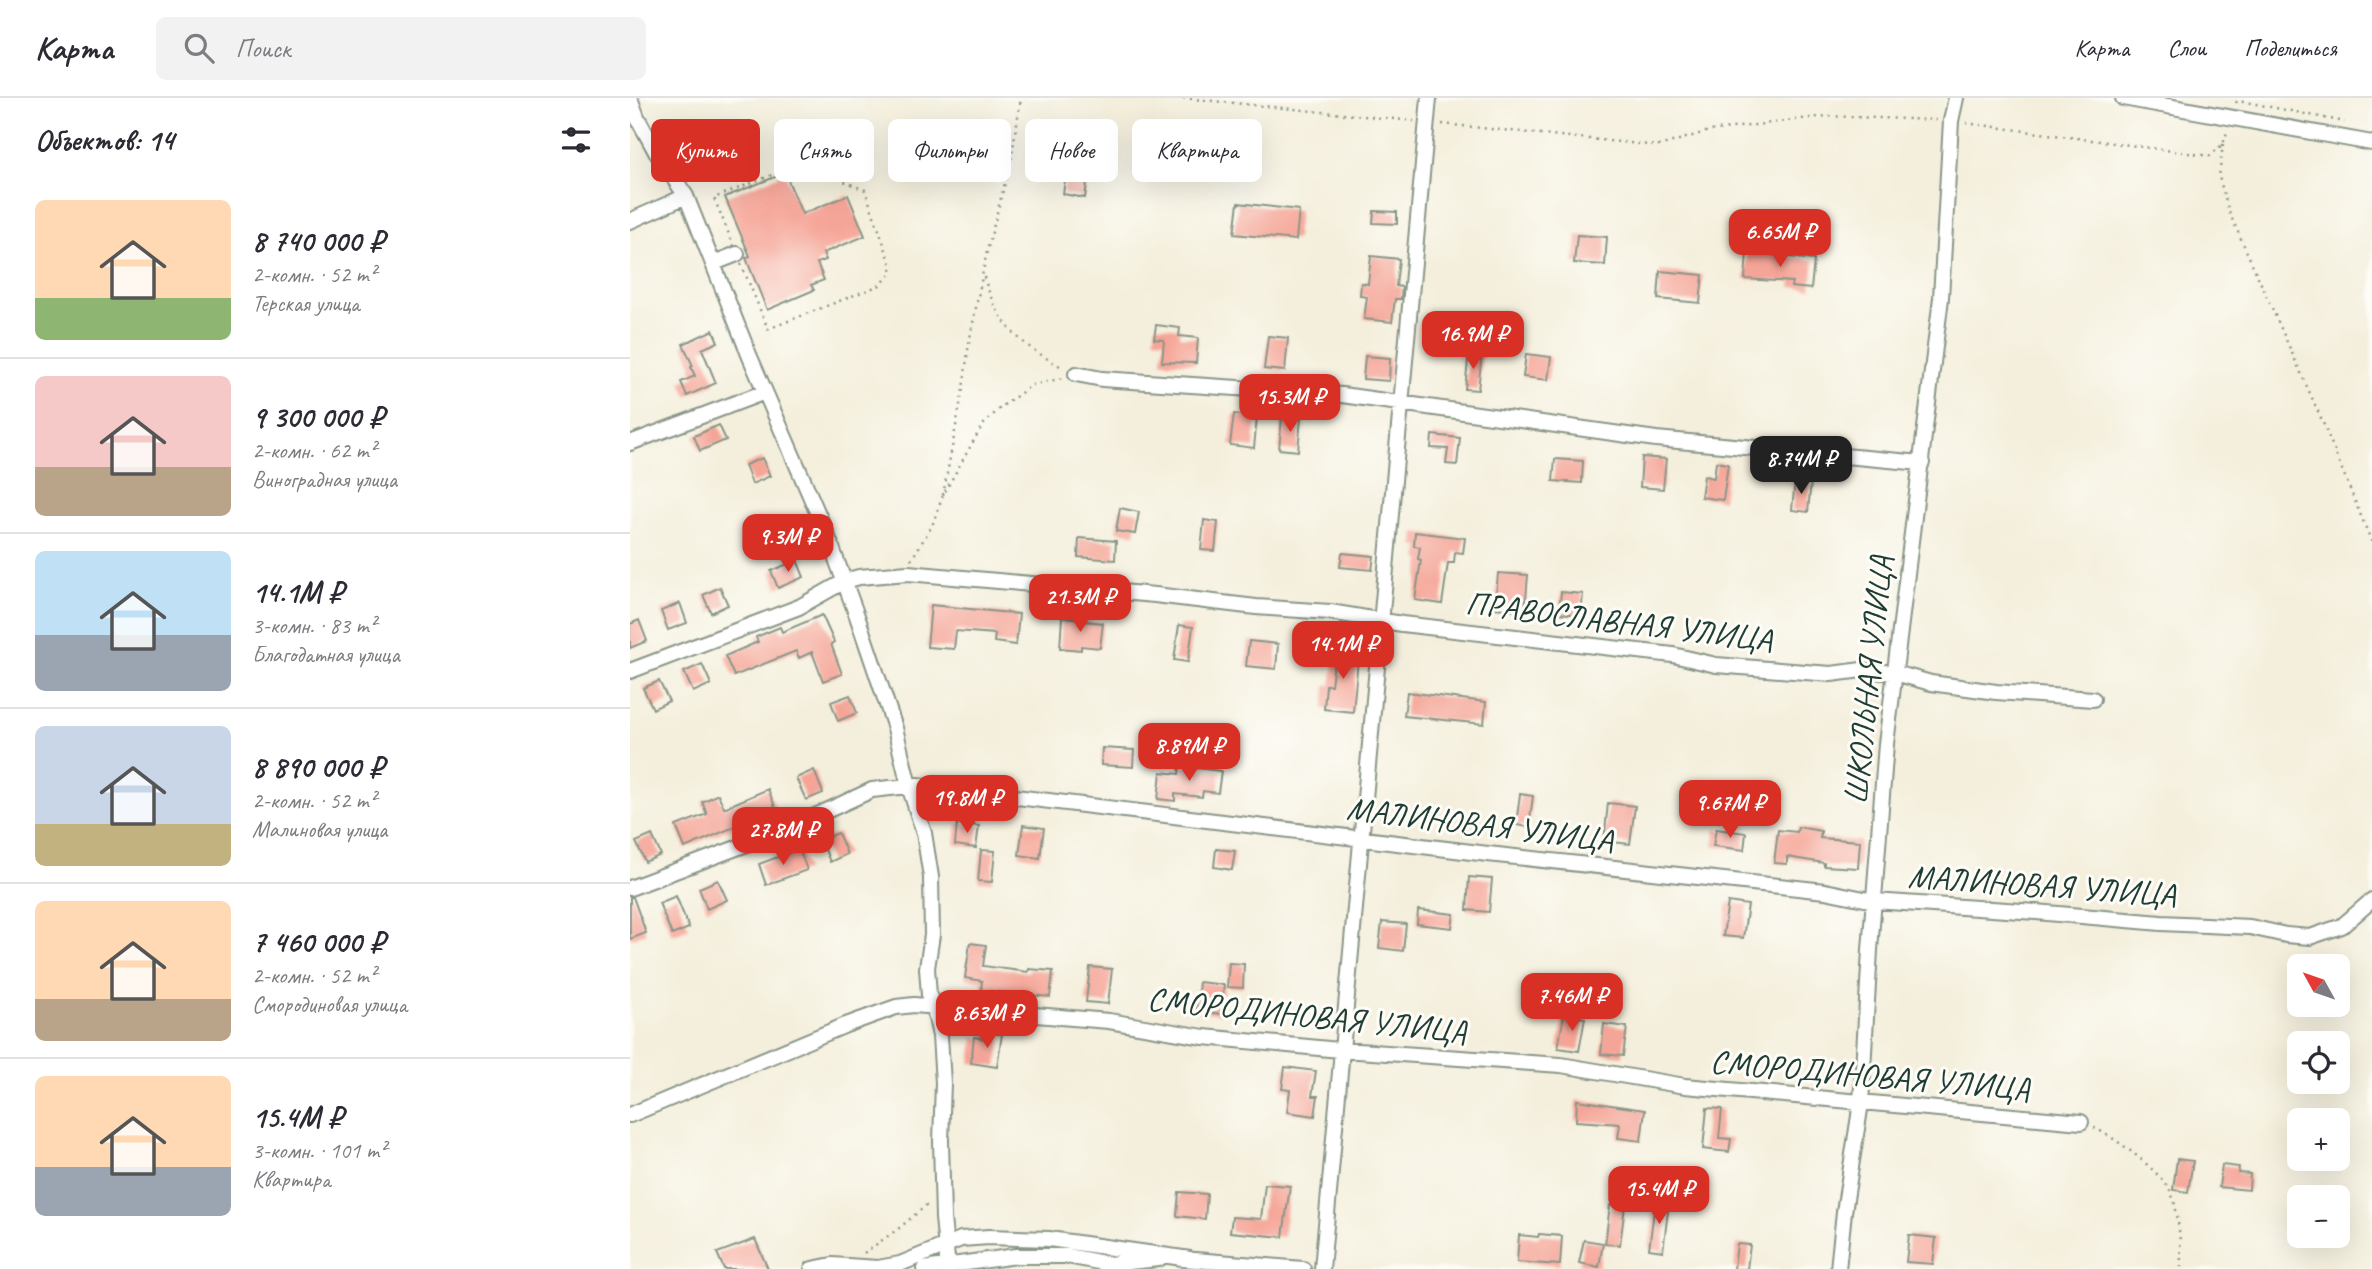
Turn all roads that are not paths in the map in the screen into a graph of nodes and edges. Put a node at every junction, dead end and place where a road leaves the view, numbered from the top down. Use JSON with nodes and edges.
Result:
{"nodes":[{"id":1,"x":630,"y":98,"type":"edge"},
{"id":2,"x":1429,"y":98,"type":"edge"},
{"id":3,"x":1956,"y":98,"type":"edge"},
{"id":4,"x":2123,"y":98,"type":"edge"},
{"id":5,"x":2372,"y":143,"type":"edge"},
{"id":6,"x":686,"y":196,"type":"junction"},
{"id":7,"x":630,"y":221,"type":"edge"},
{"id":8,"x":737,"y":254,"type":"road end"},
{"id":9,"x":714,"y":263,"type":"junction"},
{"id":10,"x":1076,"y":374,"type":"road end"},
{"id":11,"x":765,"y":392,"type":"junction"},
{"id":12,"x":1401,"y":404,"type":"junction"},
{"id":13,"x":630,"y":443,"type":"edge"},
{"id":14,"x":1922,"y":464,"type":"junction"},
{"id":15,"x":845,"y":581,"type":"junction"},
{"id":16,"x":1381,"y":621,"type":"junction"},
{"id":17,"x":630,"y":671,"type":"edge"},
{"id":18,"x":1895,"y":673,"type":"junction"},
{"id":19,"x":2093,"y":699,"type":"dead end"},
{"id":20,"x":909,"y":786,"type":"junction"},
{"id":21,"x":1362,"y":838,"type":"junction"},
{"id":22,"x":630,"y":888,"type":"edge"},
{"id":23,"x":2372,"y":900,"type":"edge"},
{"id":24,"x":1874,"y":901,"type":"junction"},
{"id":25,"x":934,"y":1008,"type":"junction"},
{"id":26,"x":1342,"y":1050,"type":"junction"},
{"id":27,"x":1861,"y":1103,"type":"junction"},
{"id":28,"x":630,"y":1115,"type":"edge"},
{"id":29,"x":2081,"y":1122,"type":"road end"},
{"id":30,"x":944,"y":1246,"type":"junction"},
{"id":31,"x":1189,"y":1259,"type":"junction"},
{"id":32,"x":947,"y":1267,"type":"edge"},
{"id":33,"x":845,"y":1268,"type":"edge"},
{"id":34,"x":812,"y":1269,"type":"edge"},
{"id":35,"x":924,"y":1269,"type":"edge"},
{"id":36,"x":1303,"y":1269,"type":"edge"},
{"id":37,"x":1322,"y":1269,"type":"edge"},
{"id":38,"x":1838,"y":1269,"type":"edge"}],
"edges":[{"from":1,"to":6,"type":"street"},
{"from":2,"to":12,"type":"street"},
{"from":3,"to":14,"type":"street","name":"ШКОЛЬНАЯ УЛИЦА"},
{"from":4,"to":5,"type":"street"},
{"from":6,"to":7,"type":"street"},
{"from":6,"to":9,"type":"street"},
{"from":8,"to":9,"type":"street"},
{"from":9,"to":11,"type":"street"},
{"from":10,"to":12,"type":"street"},
{"from":11,"to":13,"type":"street"},
{"from":11,"to":15,"type":"street"},
{"from":12,"to":14,"type":"street"},
{"from":12,"to":16,"type":"street"},
{"from":14,"to":18,"type":"street","name":"ШКОЛЬНАЯ УЛИЦА"},
{"from":15,"to":16,"type":"street","name":"ПРАВОСЛАВНАЯ УЛИЦА"},
{"from":15,"to":17,"type":"street"},
{"from":15,"to":20,"type":"street"},
{"from":16,"to":18,"type":"street","name":"ПРАВОСЛАВНАЯ УЛИЦА"},
{"from":16,"to":21,"type":"street"},
{"from":18,"to":19,"type":"street","name":"ПРАВОСЛАВНАЯ УЛИЦА"},
{"from":18,"to":24,"type":"street","name":"ШКОЛЬНАЯ УЛИЦА"},
{"from":20,"to":21,"type":"street","name":"МАЛИНОВАЯ УЛИЦА"},
{"from":20,"to":22,"type":"street","name":"МАЛИНОВАЯ УЛИЦА"},
{"from":20,"to":25,"type":"street"},
{"from":21,"to":24,"type":"street","name":"МАЛИНОВАЯ УЛИЦА"},
{"from":21,"to":26,"type":"street"},
{"from":23,"to":24,"type":"street","name":"МАЛИНОВАЯ УЛИЦА"},
{"from":24,"to":27,"type":"street","name":"ШКОЛЬНАЯ УЛИЦА"},
{"from":25,"to":26,"type":"street","name":"СМОРОДИНОВАЯ УЛИЦА"},
{"from":25,"to":28,"type":"street","name":"СМОРОДИНОВАЯ УЛИЦА"},
{"from":25,"to":30,"type":"street"},
{"from":26,"to":27,"type":"street","name":"СМОРОДИНОВАЯ УЛИЦА"},
{"from":26,"to":37,"type":"street"},
{"from":27,"to":29,"type":"street","name":"СМОРОДИНОВАЯ УЛИЦА"},
{"from":27,"to":38,"type":"street","name":"ШКОЛЬНАЯ УЛИЦА"},
{"from":30,"to":31,"type":"street"},
{"from":30,"to":32,"type":"street"},
{"from":30,"to":33,"type":"street"},
{"from":31,"to":32,"type":"street"},
{"from":31,"to":36,"type":"street"},
{"from":32,"to":35,"type":"street"},
{"from":33,"to":34,"type":"street"}]}
